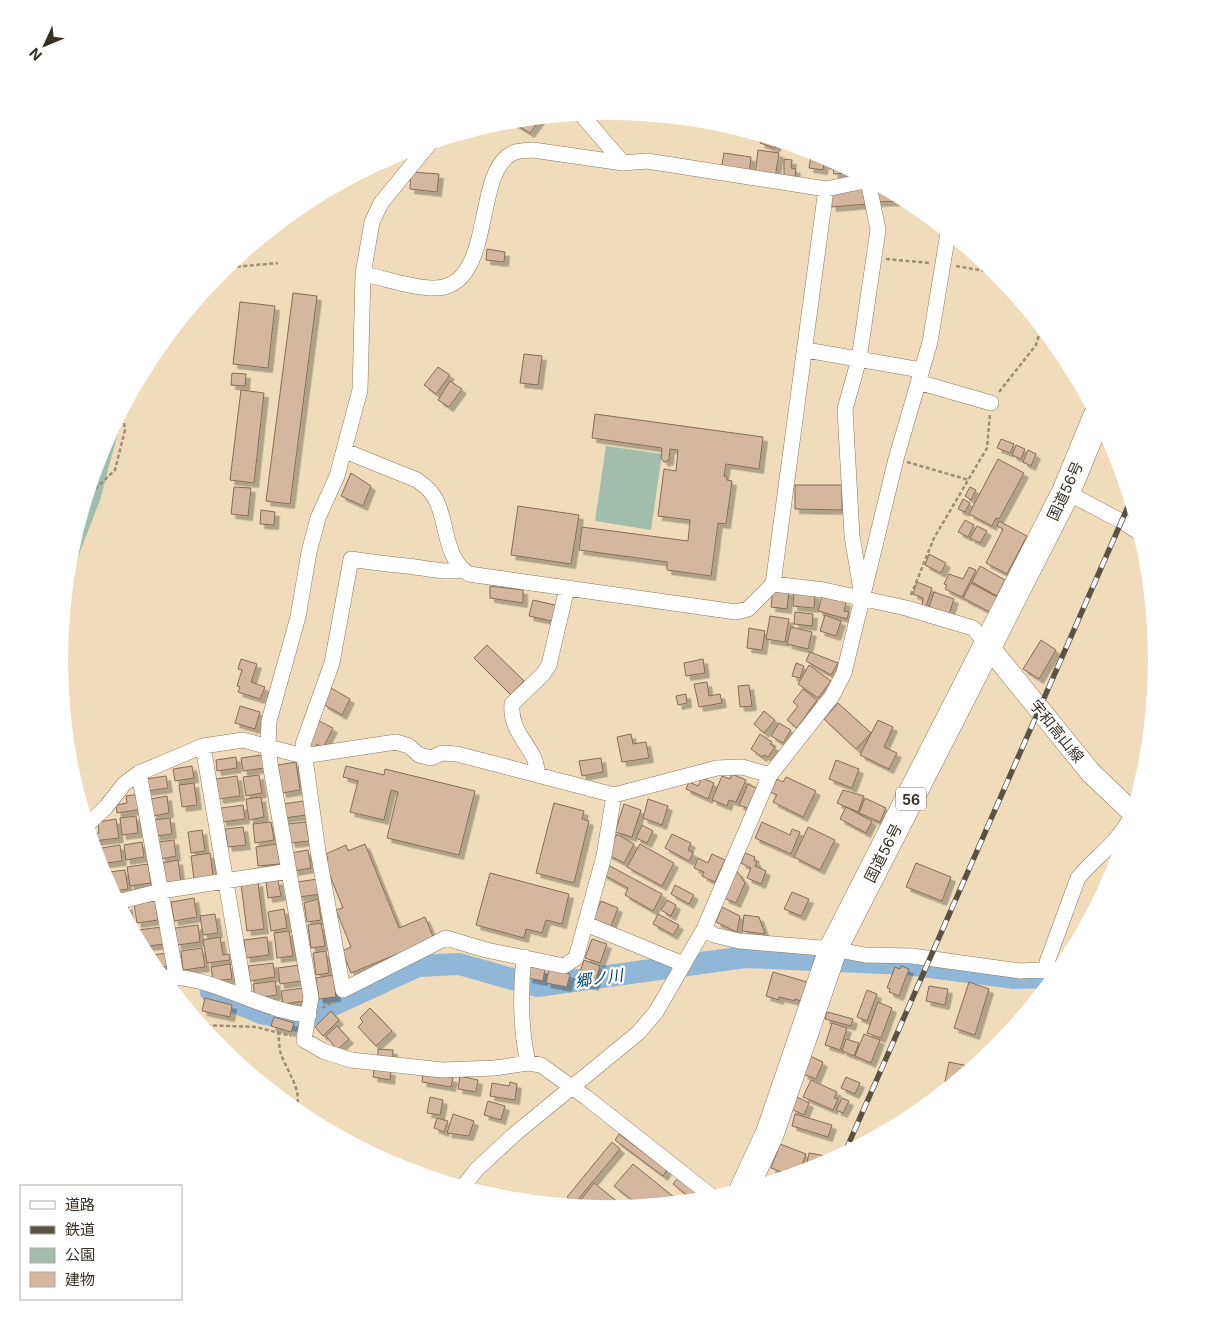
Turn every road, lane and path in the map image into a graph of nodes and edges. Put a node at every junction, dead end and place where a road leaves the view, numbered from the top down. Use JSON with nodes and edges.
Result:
{"nodes":[{"id":1,"x":587,"y":121,"type":"edge"},
{"id":2,"x":422,"y":154,"type":"edge"},
{"id":3,"x":623,"y":163,"type":"junction"},
{"id":4,"x":858,"y":182,"type":"edge"},
{"id":5,"x":870,"y":188,"type":"edge"},
{"id":6,"x":826,"y":189,"type":"junction"},
{"id":7,"x":947,"y":240,"type":"edge"},
{"id":8,"x":278,"y":263,"type":"dead end"},
{"id":9,"x":238,"y":267,"type":"edge"},
{"id":10,"x":363,"y":274,"type":"junction"},
{"id":11,"x":1039,"y":335,"type":"edge"},
{"id":12,"x":806,"y":350,"type":"junction"},
{"id":13,"x":859,"y":359,"type":"junction"},
{"id":14,"x":920,"y":376,"type":"junction"},
{"id":15,"x":991,"y":402,"type":"junction"},
{"id":16,"x":124,"y":420,"type":"edge"},
{"id":17,"x":1094,"y":425,"type":"edge"},
{"id":18,"x":345,"y":451,"type":"junction"},
{"id":19,"x":896,"y":459,"type":"junction"},
{"id":20,"x":969,"y":480,"type":"junction"},
{"id":21,"x":95,"y":489,"type":"edge"},
{"id":22,"x":1066,"y":492,"type":"junction"},
{"id":23,"x":1131,"y":528,"type":"edge"},
{"id":24,"x":462,"y":570,"type":"junction"},
{"id":25,"x":773,"y":584,"type":"junction"},
{"id":26,"x":567,"y":588,"type":"junction"},
{"id":27,"x":862,"y":597,"type":"junction"},
{"id":28,"x":906,"y":608,"type":"junction"},
{"id":29,"x":988,"y":646,"type":"junction"},
{"id":30,"x":202,"y":746,"type":"junction"},
{"id":31,"x":268,"y":748,"type":"junction"},
{"id":32,"x":303,"y":756,"type":"junction"},
{"id":33,"x":139,"y":773,"type":"junction"},
{"id":34,"x":770,"y":775,"type":"junction"},
{"id":35,"x":538,"y":776,"type":"junction"},
{"id":36,"x":614,"y":795,"type":"junction"},
{"id":37,"x":1127,"y":807,"type":"edge"},
{"id":38,"x":92,"y":820,"type":"edge"},
{"id":39,"x":1117,"y":839,"type":"edge"},
{"id":40,"x":289,"y":871,"type":"junction"},
{"id":41,"x":226,"y":881,"type":"junction"},
{"id":42,"x":161,"y":891,"type":"junction"},
{"id":43,"x":124,"y":901,"type":"edge"},
{"id":44,"x":586,"y":924,"type":"junction"},
{"id":45,"x":704,"y":929,"type":"junction"},
{"id":46,"x":833,"y":949,"type":"junction"},
{"id":47,"x":524,"y":957,"type":"junction"},
{"id":48,"x":683,"y":964,"type":"junction"},
{"id":49,"x":1051,"y":967,"type":"edge"},
{"id":50,"x":1049,"y":970,"type":"edge"},
{"id":51,"x":169,"y":974,"type":"edge"},
{"id":52,"x":171,"y":978,"type":"edge"},
{"id":53,"x":342,"y":990,"type":"junction"},
{"id":54,"x":242,"y":996,"type":"junction"},
{"id":55,"x":309,"y":1015,"type":"junction"},
{"id":56,"x":210,"y":1025,"type":"edge"},
{"id":57,"x":528,"y":1063,"type":"junction"},
{"id":58,"x":572,"y":1088,"type":"junction"},
{"id":59,"x":299,"y":1103,"type":"edge"},
{"id":60,"x":467,"y":1182,"type":"edge"},
{"id":61,"x":747,"y":1182,"type":"edge"},
{"id":62,"x":705,"y":1191,"type":"edge"}],
"edges":[{"from":1,"to":3,"type":"street"},
{"from":2,"to":10,"type":"street"},
{"from":3,"to":6,"type":"street"},
{"from":3,"to":10,"type":"street"},
{"from":4,"to":6,"type":"street"},
{"from":5,"to":13,"type":"street"},
{"from":6,"to":12,"type":"street"},
{"from":7,"to":14,"type":"street"},
{"from":8,"to":9,"type":"path"},
{"from":10,"to":18,"type":"street"},
{"from":11,"to":15,"type":"path"},
{"from":12,"to":13,"type":"street"},
{"from":12,"to":25,"type":"street"},
{"from":13,"to":14,"type":"street"},
{"from":13,"to":27,"type":"street"},
{"from":14,"to":15,"type":"street"},
{"from":14,"to":19,"type":"street"},
{"from":15,"to":20,"type":"path"},
{"from":16,"to":21,"type":"path"},
{"from":17,"to":22,"type":"highway","name":"国道56号","number":"56"},
{"from":18,"to":24,"type":"street"},
{"from":18,"to":31,"type":"street"},
{"from":19,"to":20,"type":"path"},
{"from":19,"to":27,"type":"street"},
{"from":20,"to":28,"type":"path"},
{"from":22,"to":23,"type":"street"},
{"from":22,"to":29,"type":"highway","name":"国道56号","number":"56"},
{"from":24,"to":26,"type":"street"},
{"from":24,"to":32,"type":"street"},
{"from":25,"to":26,"type":"street"},
{"from":25,"to":27,"type":"street"},
{"from":26,"to":35,"type":"street"},
{"from":27,"to":28,"type":"street"},
{"from":27,"to":34,"type":"street"},
{"from":28,"to":29,"type":"street"},
{"from":29,"to":37,"type":"main road","name":"宇和高山線"},
{"from":29,"to":46,"type":"highway","name":"国道56号","number":"56"},
{"from":30,"to":31,"type":"street"},
{"from":30,"to":33,"type":"street"},
{"from":30,"to":41,"type":"street"},
{"from":31,"to":32,"type":"street"},
{"from":31,"to":40,"type":"street"},
{"from":32,"to":35,"type":"street"},
{"from":32,"to":53,"type":"street"},
{"from":33,"to":38,"type":"street"},
{"from":33,"to":42,"type":"street"},
{"from":34,"to":36,"type":"street"},
{"from":34,"to":45,"type":"street"},
{"from":35,"to":36,"type":"street"},
{"from":36,"to":44,"type":"street"},
{"from":39,"to":49,"type":"street"},
{"from":40,"to":41,"type":"street"},
{"from":40,"to":55,"type":"street"},
{"from":41,"to":42,"type":"street"},
{"from":41,"to":54,"type":"street"},
{"from":42,"to":43,"type":"street"},
{"from":42,"to":51,"type":"street"},
{"from":44,"to":47,"type":"street"},
{"from":44,"to":48,"type":"street"},
{"from":45,"to":46,"type":"street"},
{"from":45,"to":48,"type":"street"},
{"from":46,"to":50,"type":"street"},
{"from":46,"to":61,"type":"highway","name":"国道56号","number":"56"},
{"from":47,"to":53,"type":"street"},
{"from":47,"to":57,"type":"street"},
{"from":48,"to":58,"type":"street"},
{"from":52,"to":54,"type":"street"},
{"from":53,"to":55,"type":"path"},
{"from":54,"to":55,"type":"street"},
{"from":55,"to":57,"type":"street"},
{"from":56,"to":59,"type":"path"},
{"from":57,"to":58,"type":"street"},
{"from":58,"to":60,"type":"street"},
{"from":58,"to":62,"type":"street"}]}
